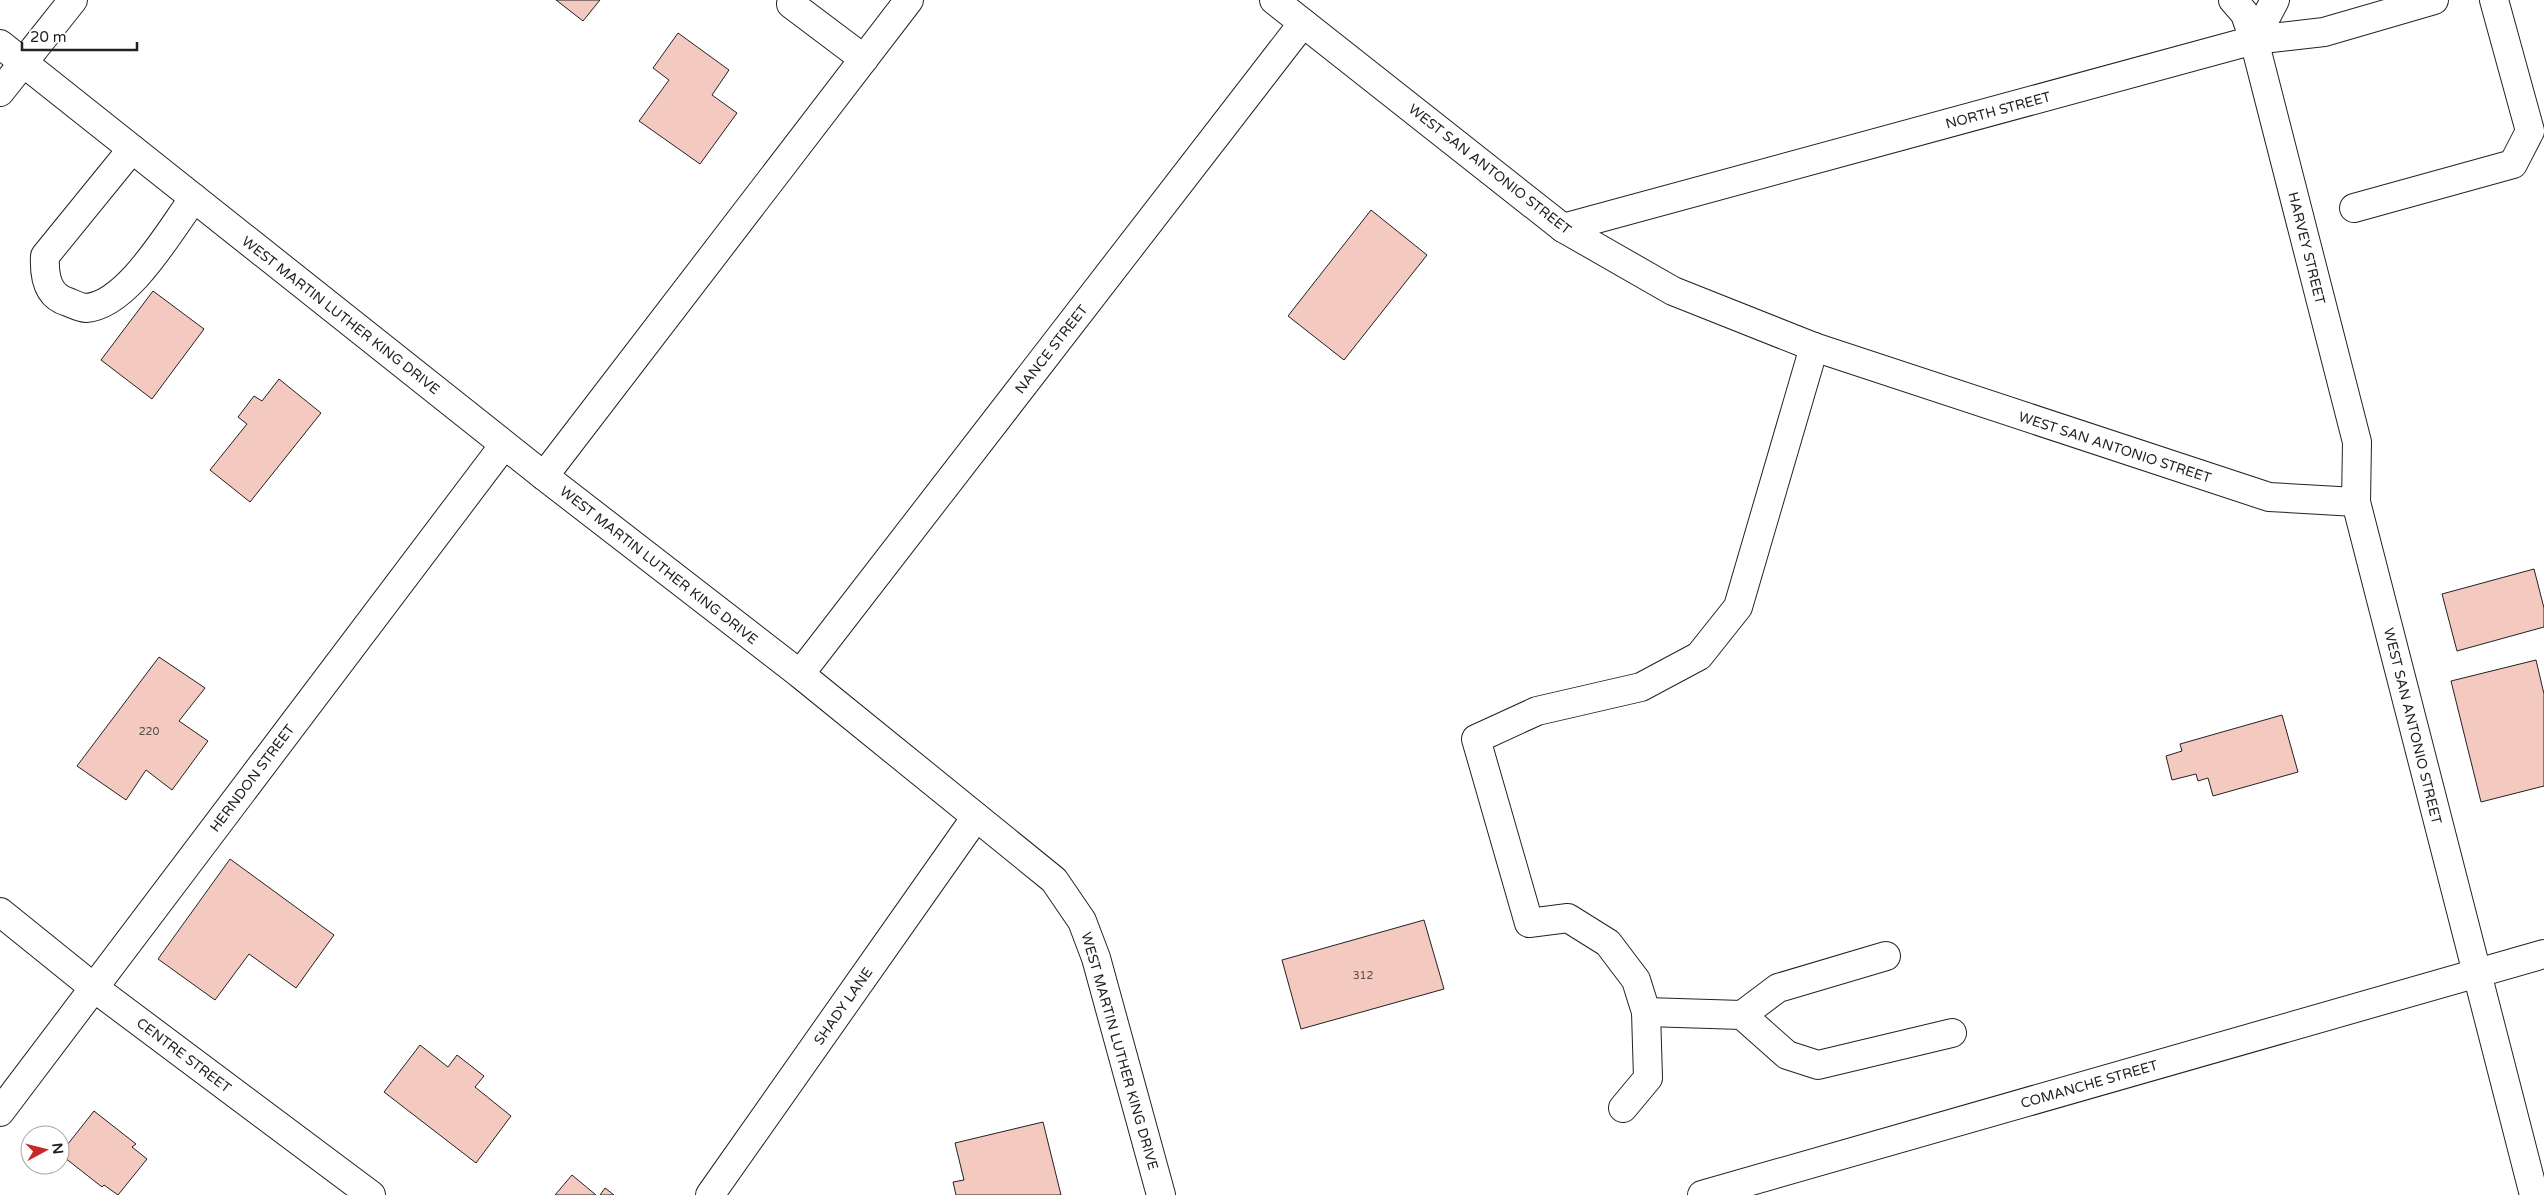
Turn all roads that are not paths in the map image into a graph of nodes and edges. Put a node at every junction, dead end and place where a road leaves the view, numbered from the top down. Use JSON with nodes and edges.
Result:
{"nodes":[{"id":1,"x":73,"y":0,"type":"edge"},
{"id":2,"x":910,"y":0,"type":"edge"},
{"id":3,"x":1274,"y":0,"type":"edge"},
{"id":4,"x":2233,"y":0,"type":"edge"},
{"id":5,"x":2275,"y":0,"type":"edge"},
{"id":6,"x":2434,"y":0,"type":"edge"},
{"id":7,"x":2494,"y":0,"type":"edge"},
{"id":8,"x":791,"y":4,"type":"dead end"},
{"id":9,"x":1303,"y":24,"type":"junction"},
{"id":10,"x":2254,"y":40,"type":"junction"},
{"id":11,"x":0,"y":44,"type":"edge"},
{"id":12,"x":864,"y":59,"type":"junction"},
{"id":13,"x":23,"y":63,"type":"junction"},
{"id":14,"x":0,"y":92,"type":"edge"},
{"id":15,"x":132,"y":149,"type":"junction"},
{"id":16,"x":194,"y":198,"type":"junction"},
{"id":17,"x":2354,"y":208,"type":"dead end"},
{"id":18,"x":1563,"y":228,"type":"junction"},
{"id":19,"x":1814,"y":347,"type":"junction"},
{"id":20,"x":504,"y":445,"type":"junction"},
{"id":21,"x":544,"y":476,"type":"junction"},
{"id":22,"x":2356,"y":502,"type":"junction"},
{"id":23,"x":800,"y":674,"type":"junction"},
{"id":24,"x":976,"y":817,"type":"junction"},
{"id":25,"x":0,"y":912,"type":"edge"},
{"id":26,"x":2544,"y":954,"type":"edge"},
{"id":27,"x":1886,"y":956,"type":"dead end"},
{"id":28,"x":2476,"y":973,"type":"junction"},
{"id":29,"x":93,"y":987,"type":"junction"},
{"id":30,"x":1646,"y":1012,"type":"junction"},
{"id":31,"x":1742,"y":1015,"type":"junction"},
{"id":32,"x":1952,"y":1033,"type":"dead end"},
{"id":33,"x":1623,"y":1108,"type":"dead end"},
{"id":34,"x":0,"y":1112,"type":"edge"},
{"id":35,"x":371,"y":1195,"type":"edge"},
{"id":36,"x":710,"y":1195,"type":"edge"},
{"id":37,"x":1162,"y":1195,"type":"edge"},
{"id":38,"x":1702,"y":1195,"type":"edge"},
{"id":39,"x":2534,"y":1195,"type":"edge"}],
"edges":[{"from":1,"to":13,"type":"street"},
{"from":2,"to":12,"type":"street"},
{"from":3,"to":9,"type":"street","name":"WEST SAN ANTONIO STREET"},
{"from":4,"to":10,"type":"street","name":"HARVEY STREET"},
{"from":5,"to":10,"type":"street"},
{"from":6,"to":10,"type":"street","name":"NORTH STREET"},
{"from":7,"to":17,"type":"street"},
{"from":8,"to":12,"type":"street"},
{"from":9,"to":18,"type":"street","name":"WEST SAN ANTONIO STREET"},
{"from":9,"to":23,"type":"street","name":"NANCE STREET"},
{"from":10,"to":18,"type":"street","name":"NORTH STREET"},
{"from":10,"to":22,"type":"street","name":"HARVEY STREET"},
{"from":11,"to":13,"type":"street","name":"WEST MARTIN LUTHER KING DRIVE"},
{"from":12,"to":21,"type":"street"},
{"from":13,"to":14,"type":"street"},
{"from":13,"to":15,"type":"street","name":"WEST MARTIN LUTHER KING DRIVE"},
{"from":15,"to":16,"type":"street","name":"WEST MARTIN LUTHER KING DRIVE"},
{"from":15,"to":16,"type":"street"},
{"from":16,"to":20,"type":"street","name":"WEST MARTIN LUTHER KING DRIVE"},
{"from":18,"to":19,"type":"street","name":"WEST SAN ANTONIO STREET"},
{"from":19,"to":22,"type":"street","name":"WEST SAN ANTONIO STREET"},
{"from":19,"to":30,"type":"street"},
{"from":20,"to":21,"type":"street","name":"WEST MARTIN LUTHER KING DRIVE"},
{"from":20,"to":29,"type":"street","name":"HERNDON STREET"},
{"from":21,"to":23,"type":"street","name":"WEST MARTIN LUTHER KING DRIVE"},
{"from":22,"to":28,"type":"street","name":"WEST SAN ANTONIO STREET"},
{"from":23,"to":24,"type":"street","name":"WEST MARTIN LUTHER KING DRIVE"},
{"from":24,"to":36,"type":"street","name":"SHADY LANE"},
{"from":24,"to":37,"type":"street","name":"WEST MARTIN LUTHER KING DRIVE"},
{"from":25,"to":29,"type":"street","name":"CENTRE STREET"},
{"from":26,"to":28,"type":"street","name":"COMANCHE STREET"},
{"from":27,"to":31,"type":"street"},
{"from":28,"to":38,"type":"street","name":"COMANCHE STREET"},
{"from":28,"to":39,"type":"street","name":"WEST SAN ANTONIO STREET"},
{"from":29,"to":34,"type":"street","name":"HERNDON STREET"},
{"from":29,"to":35,"type":"street","name":"CENTRE STREET"},
{"from":30,"to":31,"type":"street"},
{"from":30,"to":33,"type":"street"},
{"from":31,"to":32,"type":"street"}]}
